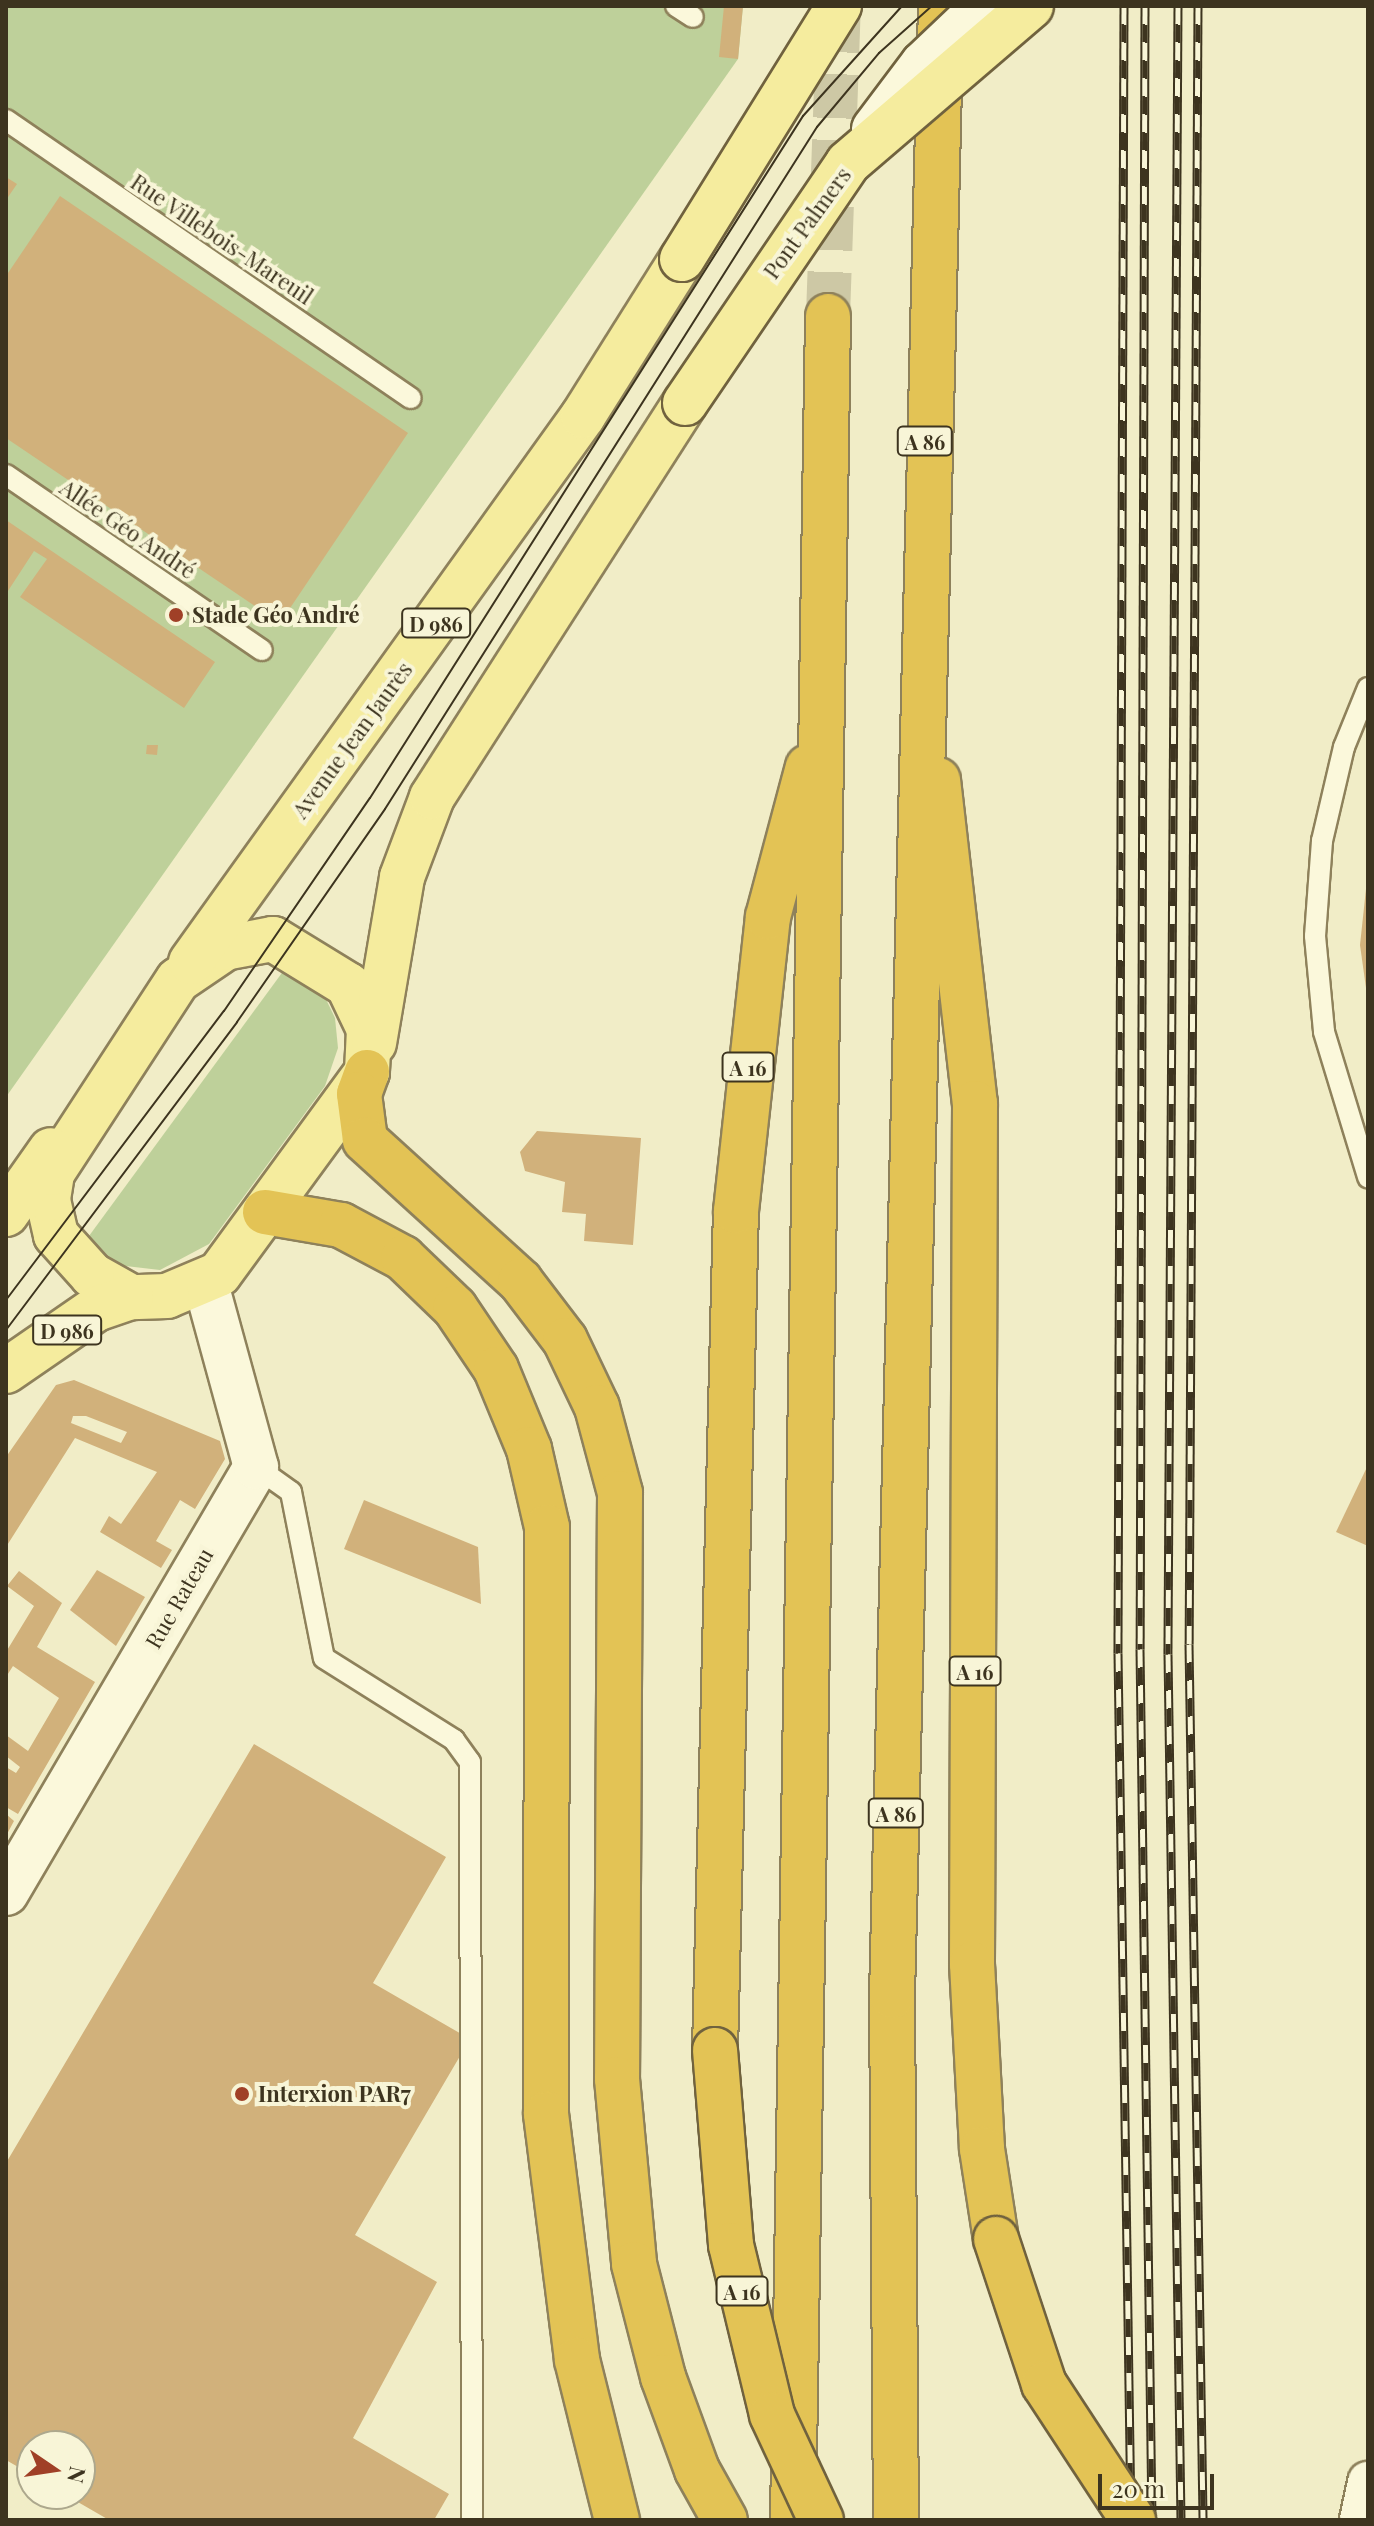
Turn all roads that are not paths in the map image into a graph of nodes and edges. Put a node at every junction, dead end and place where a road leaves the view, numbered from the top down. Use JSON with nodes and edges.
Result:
{"nodes":[{"id":1,"x":839,"y":6,"type":"edge"},
{"id":2,"x":941,"y":6,"type":"edge"},
{"id":3,"x":984,"y":6,"type":"edge"},
{"id":4,"x":1031,"y":6,"type":"edge"},
{"id":5,"x":6,"y":120,"type":"edge"},
{"id":6,"x":848,"y":163,"type":"junction"},
{"id":7,"x":828,"y":316,"type":"tunnel mouth"},
{"id":8,"x":411,"y":398,"type":"dead end"},
{"id":9,"x":6,"y":475,"type":"edge"},
{"id":10,"x":262,"y":650,"type":"dead end"},
{"id":11,"x":1368,"y":688,"type":"edge"},
{"id":12,"x":921,"y":695,"type":"junction"},
{"id":13,"x":821,"y":731,"type":"junction"},
{"id":14,"x":178,"y":980,"type":"junction"},
{"id":15,"x":144,"y":1027,"type":"junction"},
{"id":16,"x":369,"y":1064,"type":"junction"},
{"id":17,"x":1368,"y":1177,"type":"edge"},
{"id":18,"x":265,"y":1212,"type":"junction"},
{"id":19,"x":6,"y":1214,"type":"edge"},
{"id":20,"x":206,"y":1284,"type":"junction"},
{"id":21,"x":131,"y":1297,"type":"junction"},
{"id":22,"x":6,"y":1371,"type":"edge"},
{"id":23,"x":256,"y":1467,"type":"junction"},
{"id":24,"x":6,"y":1893,"type":"edge"},
{"id":25,"x":1368,"y":2482,"type":"edge"},
{"id":26,"x":472,"y":2520,"type":"edge"},
{"id":27,"x":617,"y":2520,"type":"edge"},
{"id":28,"x":725,"y":2520,"type":"edge"},
{"id":29,"x":793,"y":2520,"type":"edge"},
{"id":30,"x":821,"y":2520,"type":"edge"},
{"id":31,"x":896,"y":2520,"type":"edge"},
{"id":32,"x":1133,"y":2520,"type":"edge"},
{"id":33,"x":1360,"y":2520,"type":"edge"}],
"edges":[{"from":1,"to":14,"type":"main road","name":"Avenue Jean Jaurès","number":"D 986","bridge":true},
{"from":2,"to":12,"type":"highway","number":"A 86"},
{"from":3,"to":6,"type":"street","bridge":true},
{"from":4,"to":6,"type":"main road","name":"Pont Palmers","bridge":true},
{"from":5,"to":8,"type":"lane","name":"Rue Villebois-Mareuil"},
{"from":6,"to":16,"type":"main road","name":"Pont Palmers","bridge":true},
{"from":7,"to":13,"type":"highway"},
{"from":9,"to":10,"type":"lane","name":"Allée Géo André"},
{"from":11,"to":17,"type":"lane"},
{"from":12,"to":31,"type":"highway","number":"A 86"},
{"from":12,"to":32,"type":"highway","number":"A 16","bridge":true},
{"from":13,"to":29,"type":"highway"},
{"from":13,"to":30,"type":"highway","number":"A 16","bridge":true},
{"from":14,"to":15,"type":"main road","name":"Avenue Jean Jaurès"},
{"from":14,"to":16,"type":"main road"},
{"from":15,"to":19,"type":"main road"},
{"from":15,"to":21,"type":"main road"},
{"from":16,"to":18,"type":"main road"},
{"from":16,"to":28,"type":"highway"},
{"from":18,"to":20,"type":"main road"},
{"from":18,"to":27,"type":"highway"},
{"from":20,"to":21,"type":"main road"},
{"from":20,"to":23,"type":"street"},
{"from":21,"to":22,"type":"main road","number":"D 986"},
{"from":23,"to":24,"type":"street","name":"Rue Rateau"},
{"from":23,"to":26,"type":"lane"},
{"from":25,"to":33,"type":"street"}]}
